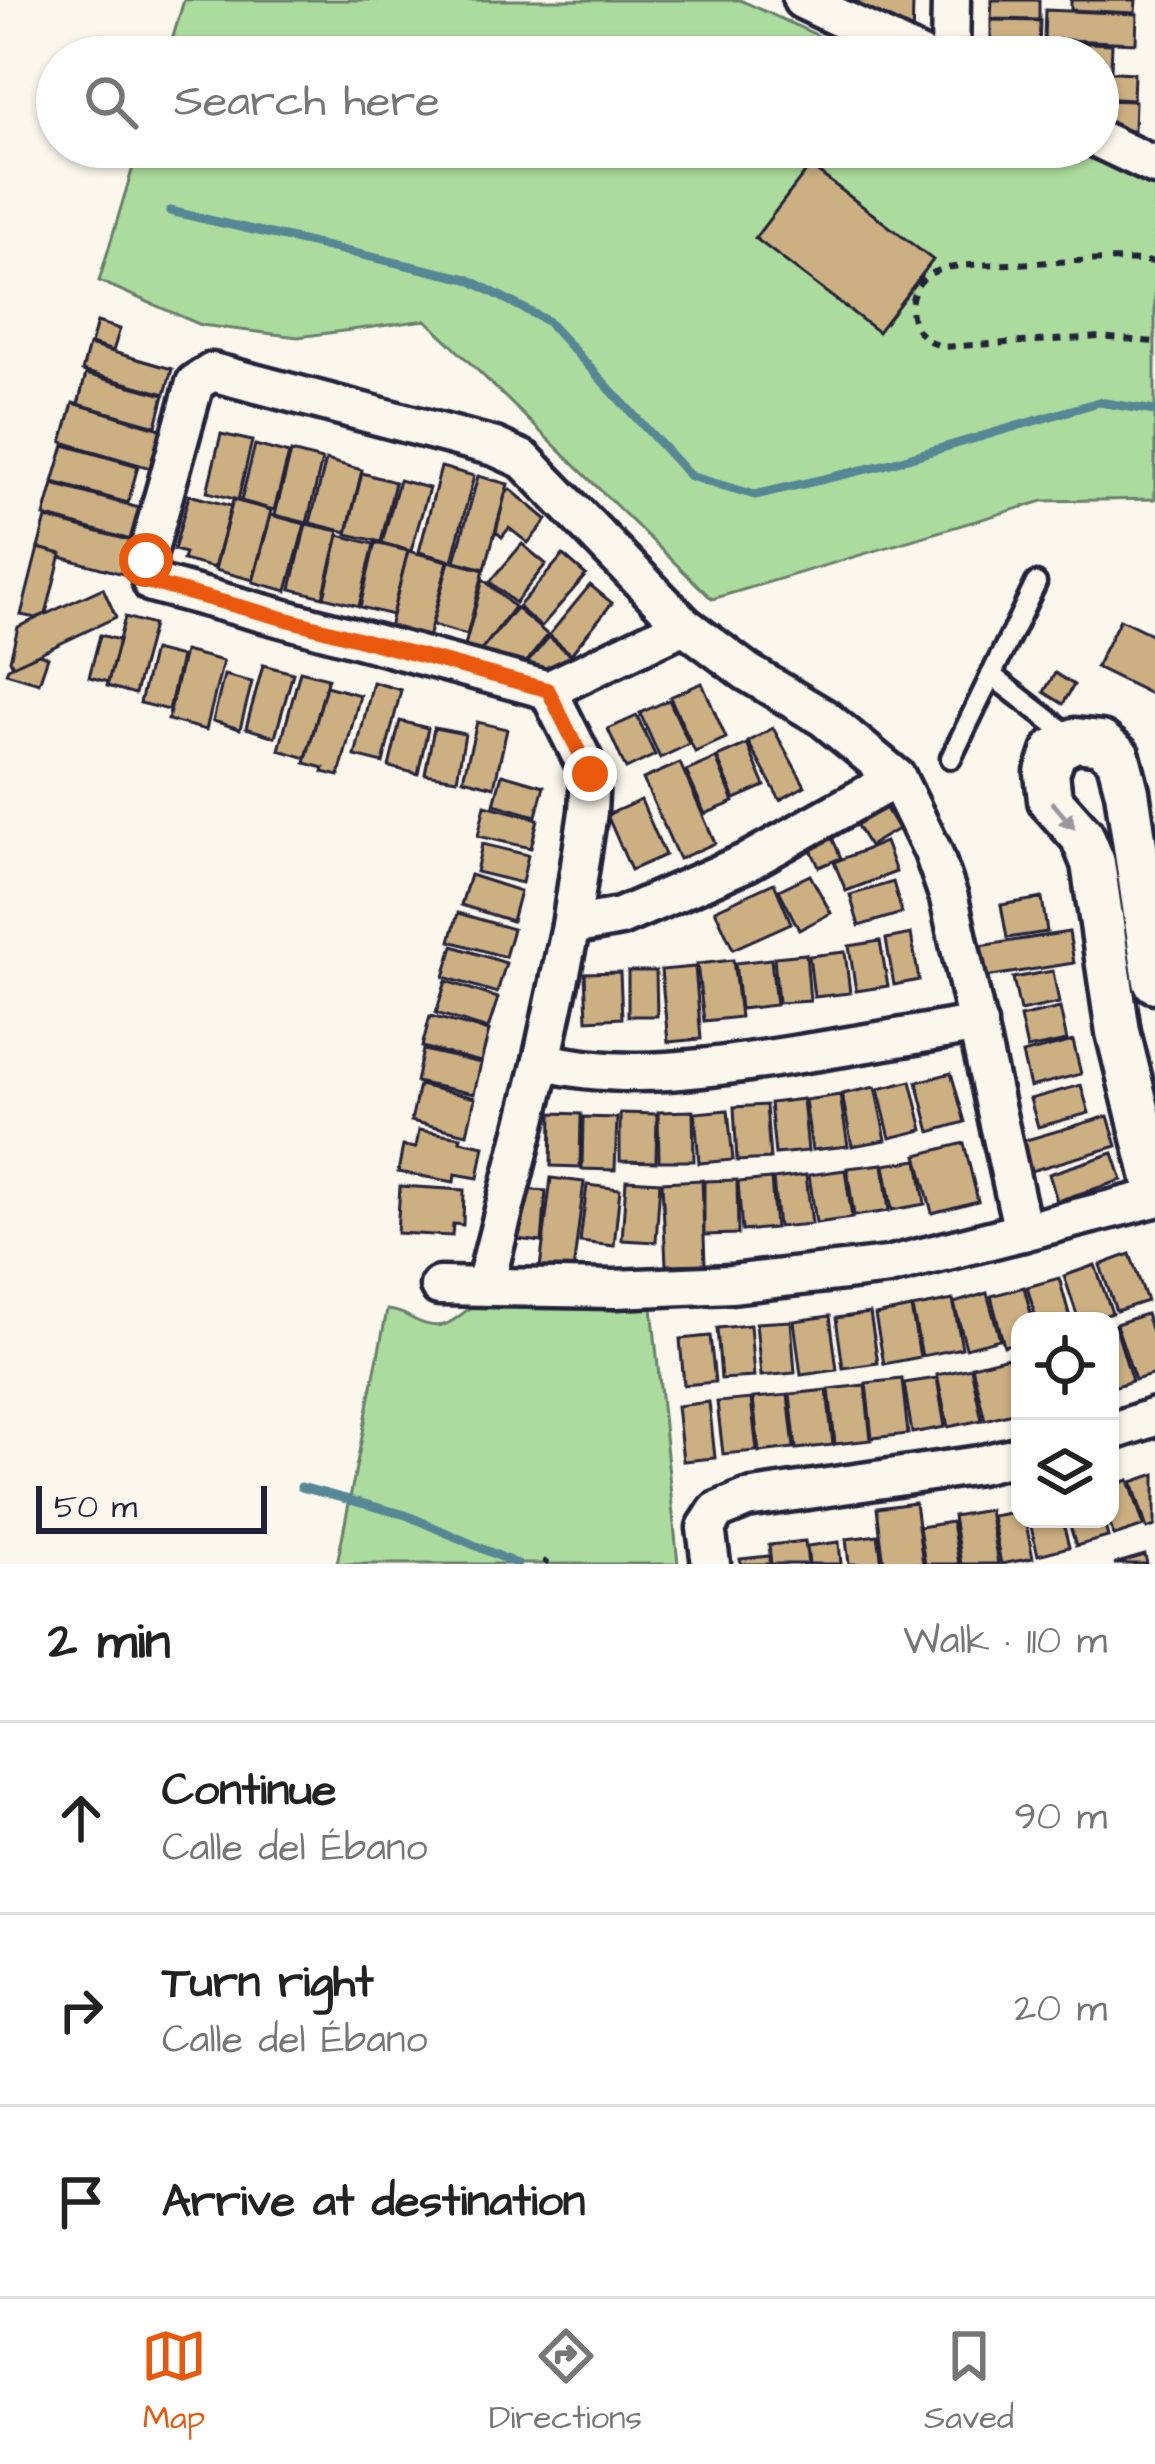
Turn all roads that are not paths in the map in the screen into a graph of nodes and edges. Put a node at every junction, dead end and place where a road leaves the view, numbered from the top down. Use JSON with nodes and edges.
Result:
{"nodes":[{"id":1,"x":802,"y":0,"type":"edge"},
{"id":2,"x":951,"y":0,"type":"edge"},
{"id":3,"x":877,"y":36,"type":"edge"},
{"id":4,"x":950,"y":36,"type":"edge"},
{"id":5,"x":1119,"y":150,"type":"edge"},
{"id":6,"x":1155,"y":166,"type":"edge"},
{"id":7,"x":1036,"y":583,"type":"dead end"},
{"id":8,"x":684,"y":625,"type":"junction"},
{"id":9,"x":992,"y":675,"type":"junction"},
{"id":10,"x":548,"y":690,"type":"junction"},
{"id":11,"x":1075,"y":740,"type":"junction"},
{"id":12,"x":951,"y":758,"type":"dead end"},
{"id":13,"x":896,"y":778,"type":"junction"},
{"id":14,"x":571,"y":926,"type":"junction"},
{"id":15,"x":1155,"y":981,"type":"edge"},
{"id":16,"x":978,"y":1024,"type":"junction"},
{"id":17,"x":542,"y":1061,"type":"junction"},
{"id":18,"x":1155,"y":1182,"type":"edge"},
{"id":19,"x":1155,"y":1198,"type":"edge"},
{"id":20,"x":1023,"y":1232,"type":"junction"},
{"id":21,"x":484,"y":1285,"type":"junction"},
{"id":22,"x":440,"y":1286,"type":"dead end"},
{"id":23,"x":1155,"y":1417,"type":"edge"},
{"id":24,"x":1119,"y":1429,"type":"edge"},
{"id":25,"x":1011,"y":1457,"type":"edge"},
{"id":26,"x":711,"y":1564,"type":"edge"}],
"edges":[{"from":1,"to":3,"type":"street"},
{"from":2,"to":4,"type":"street"},
{"from":5,"to":6,"type":"street"},
{"from":7,"to":9,"type":"lane"},
{"from":8,"to":10,"type":"street"},
{"from":8,"to":10,"type":"street"},
{"from":8,"to":13,"type":"street"},
{"from":9,"to":11,"type":"lane"},
{"from":9,"to":12,"type":"lane"},
{"from":10,"to":14,"type":"street"},
{"from":11,"to":15,"type":"street"},
{"from":11,"to":18,"type":"street","one_way":true},
{"from":13,"to":14,"type":"street"},
{"from":13,"to":16,"type":"street"},
{"from":14,"to":17,"type":"street"},
{"from":16,"to":17,"type":"street"},
{"from":16,"to":20,"type":"street"},
{"from":17,"to":21,"type":"street"},
{"from":19,"to":20,"type":"street"},
{"from":20,"to":21,"type":"street"},
{"from":21,"to":22,"type":"street"},
{"from":23,"to":24,"type":"street"},
{"from":25,"to":26,"type":"street"}]}
